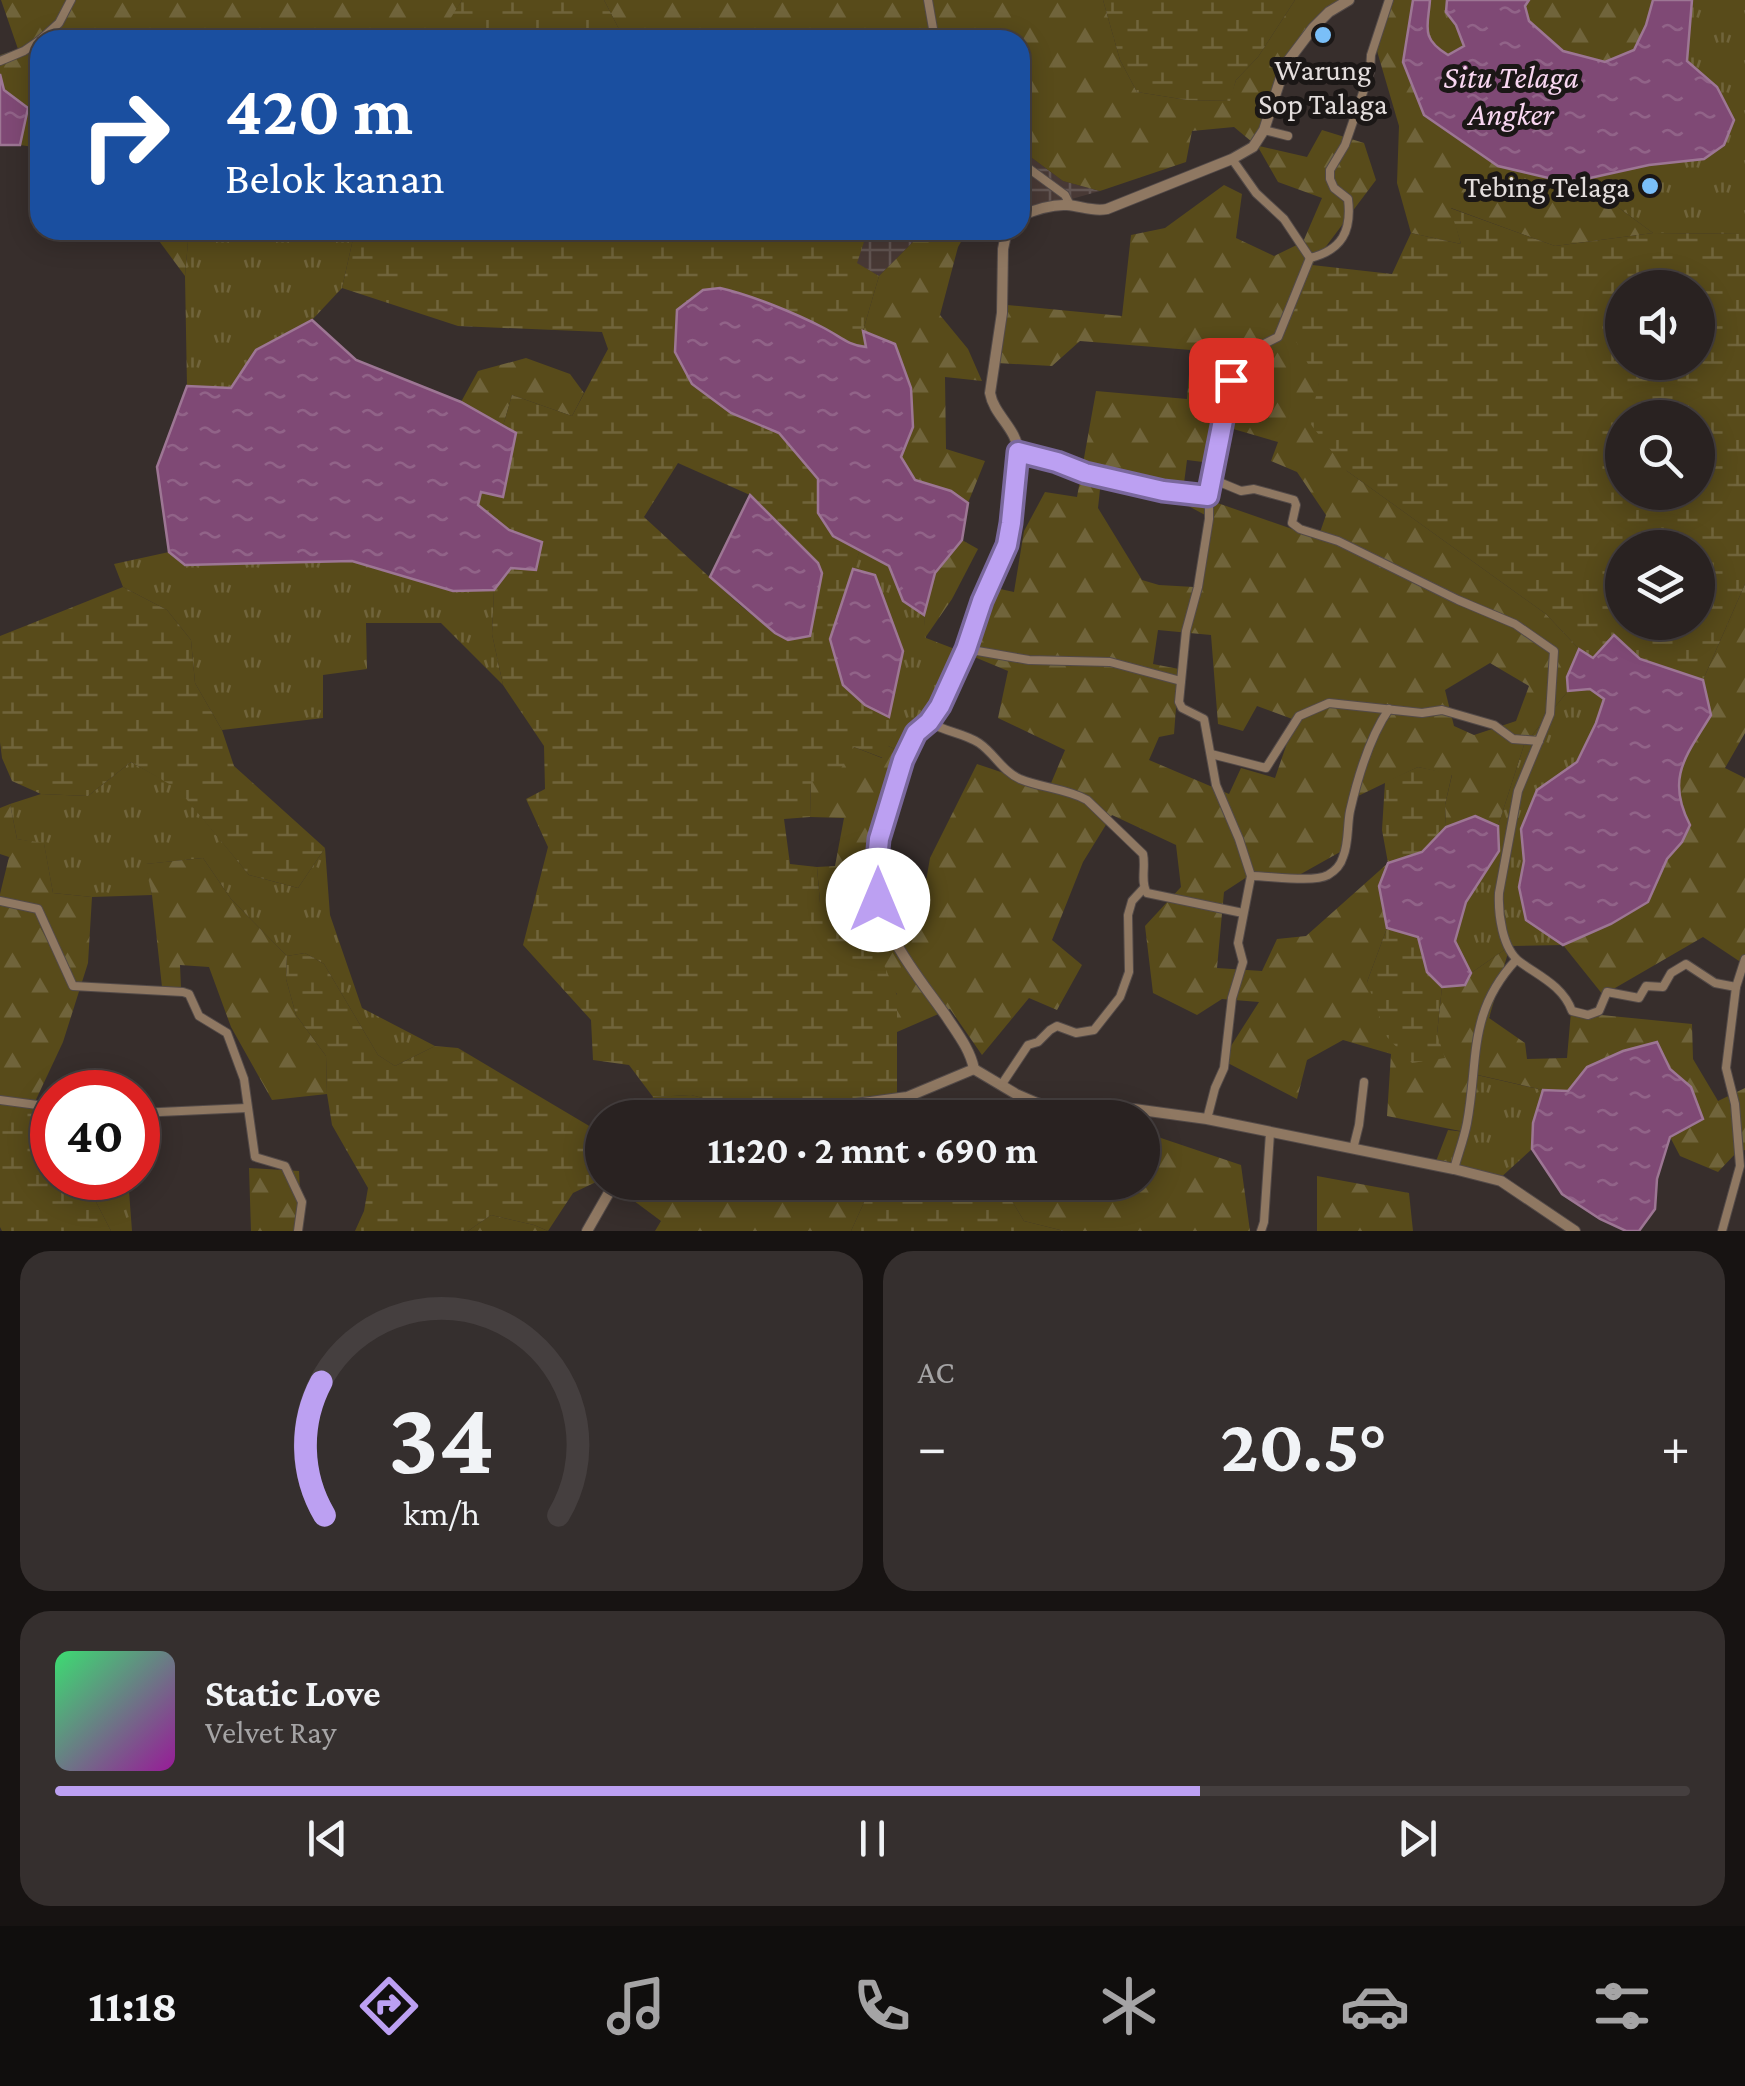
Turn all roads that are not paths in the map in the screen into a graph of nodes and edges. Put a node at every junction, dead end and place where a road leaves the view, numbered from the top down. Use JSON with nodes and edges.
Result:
{"nodes":[{"id":1,"x":928,"y":0,"type":"edge"},
{"id":2,"x":1349,"y":0,"type":"edge"},
{"id":3,"x":1390,"y":0,"type":"edge"},
{"id":4,"x":70,"y":1,"type":"edge"},
{"id":5,"x":51,"y":30,"type":"edge"},
{"id":6,"x":933,"y":30,"type":"edge"},
{"id":7,"x":30,"y":48,"type":"edge"},
{"id":8,"x":0,"y":60,"type":"edge"},
{"id":9,"x":1264,"y":130,"type":"junction"},
{"id":10,"x":1288,"y":136,"type":"dead end"},
{"id":11,"x":1232,"y":159,"type":"junction"},
{"id":12,"x":1030,"y":168,"type":"edge"},
{"id":13,"x":1070,"y":205,"type":"junction"},
{"id":14,"x":1030,"y":213,"type":"edge"},
{"id":15,"x":1005,"y":240,"type":"edge"},
{"id":16,"x":1310,"y":258,"type":"junction"},
{"id":17,"x":1018,"y":452,"type":"junction"},
{"id":18,"x":1212,"y":480,"type":"junction"},
{"id":19,"x":1208,"y":496,"type":"junction"},
{"id":20,"x":966,"y":649,"type":"junction"},
{"id":21,"x":1181,"y":680,"type":"junction"},
{"id":22,"x":1390,"y":709,"type":"junction"},
{"id":23,"x":929,"y":722,"type":"junction"},
{"id":24,"x":1538,"y":740,"type":"junction"},
{"id":25,"x":1212,"y":754,"type":"junction"},
{"id":26,"x":1250,"y":876,"type":"junction"},
{"id":27,"x":1144,"y":888,"type":"junction"},
{"id":28,"x":0,"y":901,"type":"edge"},
{"id":29,"x":1243,"y":914,"type":"junction"},
{"id":30,"x":1745,"y":959,"type":"edge"},
{"id":31,"x":1516,"y":960,"type":"junction"},
{"id":32,"x":1736,"y":988,"type":"junction"},
{"id":33,"x":974,"y":1070,"type":"junction"},
{"id":34,"x":1364,"y":1082,"type":"dead end"},
{"id":35,"x":1002,"y":1084,"type":"junction"},
{"id":36,"x":0,"y":1100,"type":"edge"},
{"id":37,"x":885,"y":1100,"type":"edge"},
{"id":38,"x":30,"y":1104,"type":"edge"},
{"id":39,"x":248,"y":1108,"type":"junction"},
{"id":40,"x":160,"y":1112,"type":"edge"},
{"id":41,"x":1206,"y":1119,"type":"junction"},
{"id":42,"x":1270,"y":1133,"type":"junction"},
{"id":43,"x":1353,"y":1149,"type":"junction"},
{"id":44,"x":1454,"y":1169,"type":"junction"},
{"id":45,"x":605,"y":1200,"type":"edge"},
{"id":46,"x":298,"y":1231,"type":"edge"},
{"id":47,"x":587,"y":1231,"type":"edge"},
{"id":48,"x":1261,"y":1231,"type":"edge"},
{"id":49,"x":1574,"y":1231,"type":"edge"},
{"id":50,"x":1722,"y":1231,"type":"edge"}],
"edges":[{"from":1,"to":6,"type":"street"},
{"from":2,"to":9,"type":"street"},
{"from":3,"to":16,"type":"street"},
{"from":4,"to":5,"type":"street"},
{"from":7,"to":8,"type":"street"},
{"from":9,"to":10,"type":"street"},
{"from":9,"to":11,"type":"street"},
{"from":11,"to":13,"type":"street"},
{"from":11,"to":16,"type":"street"},
{"from":12,"to":13,"type":"street"},
{"from":13,"to":14,"type":"street"},
{"from":15,"to":17,"type":"street"},
{"from":16,"to":18,"type":"street"},
{"from":17,"to":19,"type":"street"},
{"from":17,"to":20,"type":"street"},
{"from":18,"to":19,"type":"street"},
{"from":18,"to":24,"type":"street"},
{"from":19,"to":21,"type":"street"},
{"from":20,"to":21,"type":"street"},
{"from":20,"to":23,"type":"street"},
{"from":21,"to":25,"type":"street"},
{"from":22,"to":24,"type":"street"},
{"from":22,"to":25,"type":"street"},
{"from":22,"to":26,"type":"street"},
{"from":23,"to":27,"type":"street"},
{"from":23,"to":33,"type":"street"},
{"from":24,"to":31,"type":"street"},
{"from":25,"to":26,"type":"street"},
{"from":26,"to":29,"type":"street"},
{"from":27,"to":29,"type":"street"},
{"from":27,"to":35,"type":"street"},
{"from":28,"to":39,"type":"street"},
{"from":29,"to":41,"type":"street"},
{"from":30,"to":32,"type":"street"},
{"from":31,"to":32,"type":"street"},
{"from":31,"to":44,"type":"street"},
{"from":32,"to":50,"type":"street"},
{"from":33,"to":35,"type":"street"},
{"from":33,"to":37,"type":"street"},
{"from":34,"to":43,"type":"street"},
{"from":35,"to":41,"type":"street"},
{"from":36,"to":38,"type":"street"},
{"from":39,"to":40,"type":"street"},
{"from":39,"to":46,"type":"street"},
{"from":41,"to":42,"type":"street"},
{"from":42,"to":43,"type":"street"},
{"from":42,"to":48,"type":"street"},
{"from":43,"to":44,"type":"street"},
{"from":44,"to":49,"type":"street"},
{"from":45,"to":47,"type":"street"}]}
